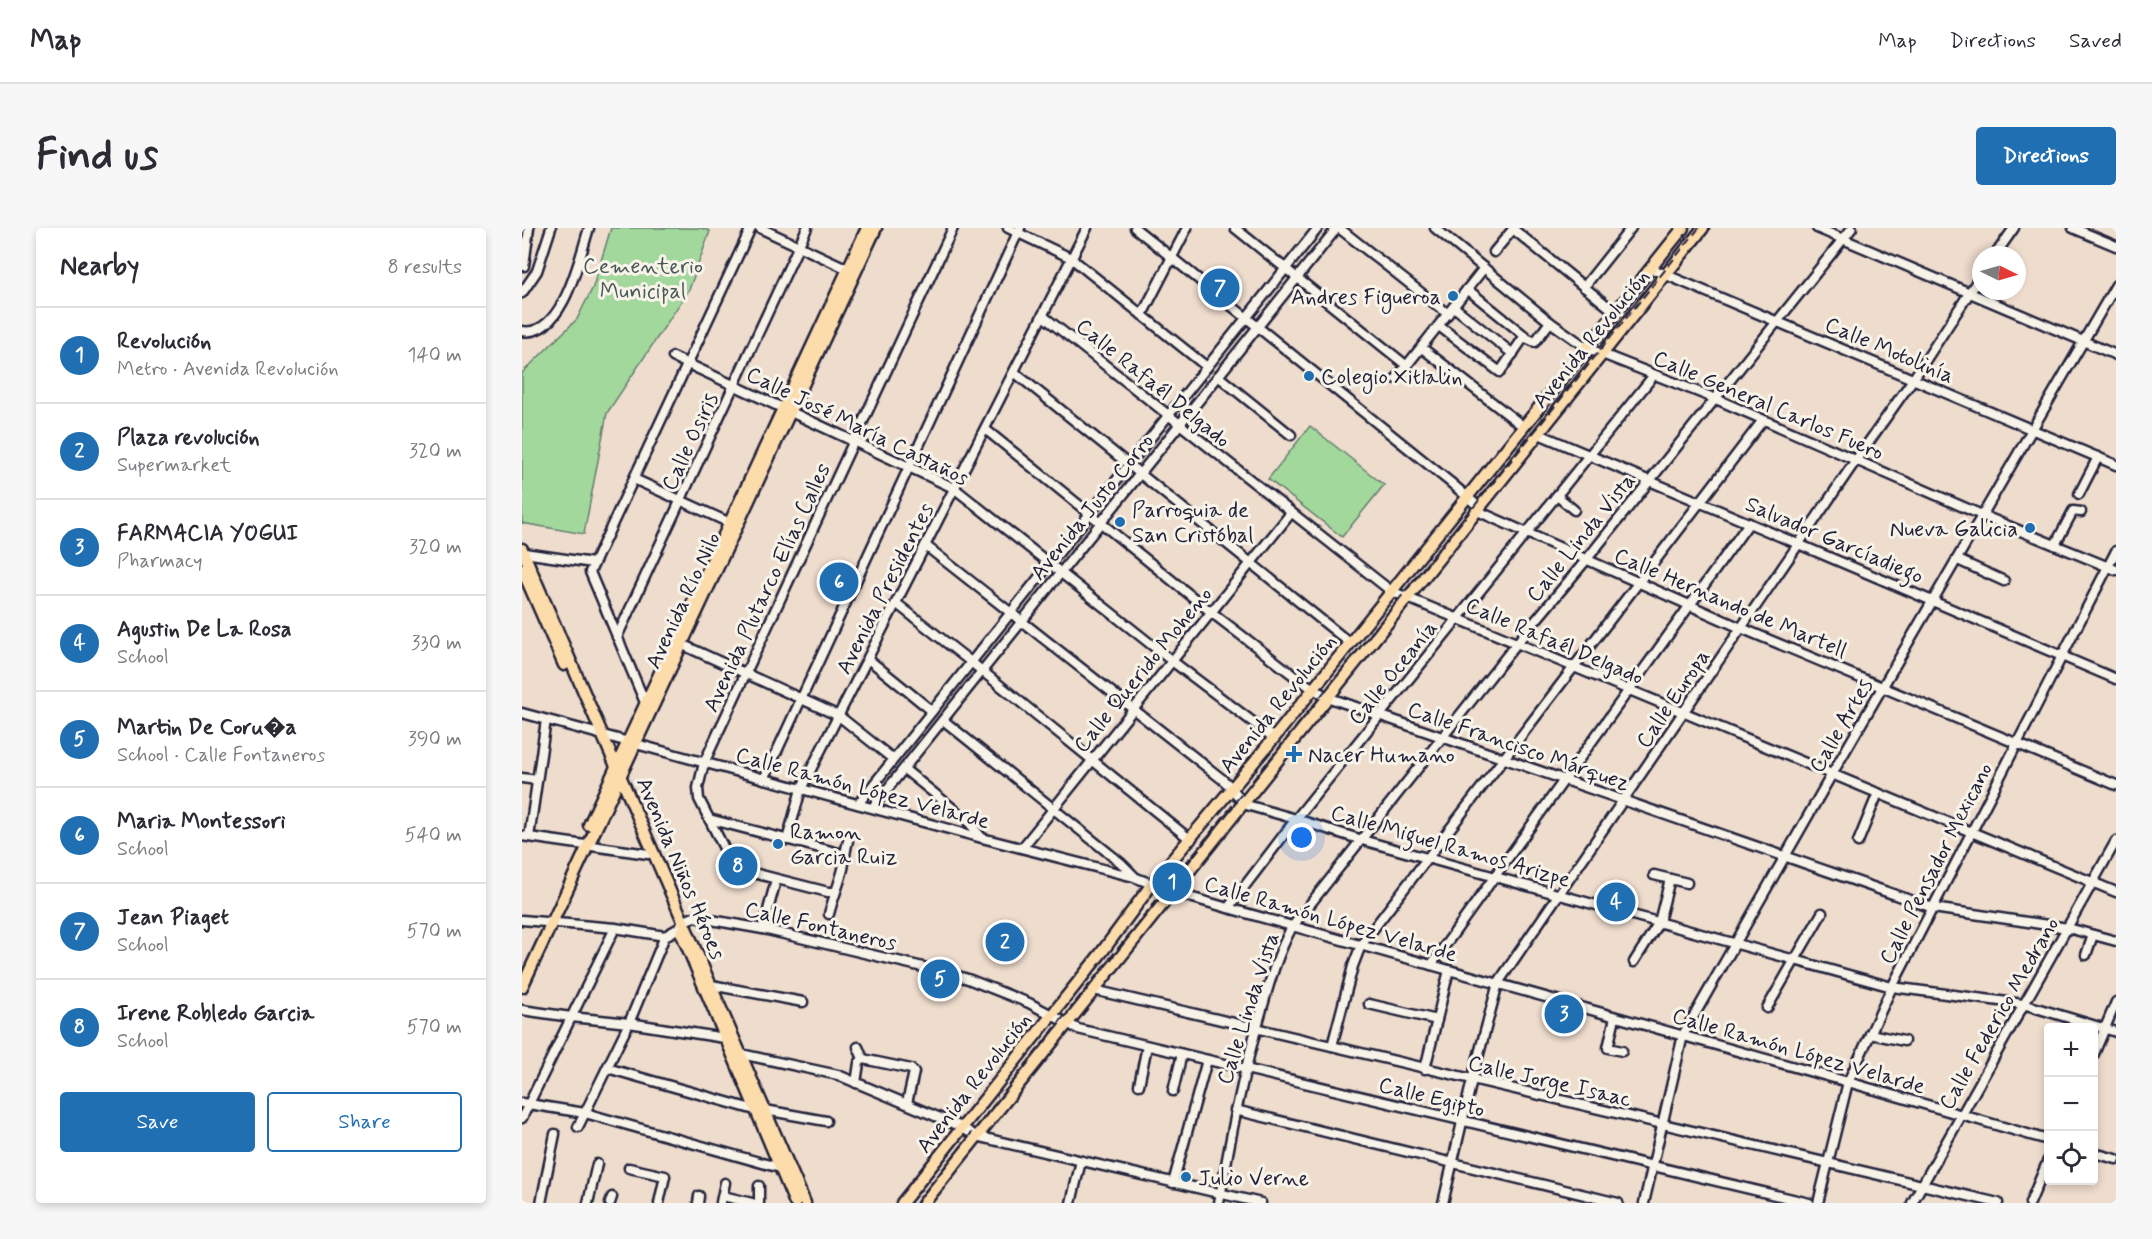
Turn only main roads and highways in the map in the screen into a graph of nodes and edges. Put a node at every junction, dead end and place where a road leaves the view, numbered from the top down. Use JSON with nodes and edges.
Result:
{"nodes":[{"id":1,"x":867,"y":228,"type":"edge"},
{"id":2,"x":876,"y":228,"type":"edge"},
{"id":3,"x":1683,"y":228,"type":"edge"},
{"id":4,"x":1703,"y":228,"type":"edge"},
{"id":5,"x":787,"y":409,"type":"junction"},
{"id":6,"x":523,"y":550,"type":"edge"},
{"id":7,"x":522,"y":569,"type":"edge"},
{"id":8,"x":599,"y":734,"type":"junction"},
{"id":9,"x":632,"y":744,"type":"junction"},
{"id":10,"x":617,"y":776,"type":"junction"},
{"id":11,"x":548,"y":922,"type":"junction"},
{"id":12,"x":681,"y":925,"type":"junction"},
{"id":13,"x":522,"y":970,"type":"edge"},
{"id":14,"x":522,"y":987,"type":"edge"},
{"id":15,"x":730,"y":1039,"type":"junction"},
{"id":16,"x":760,"y":1110,"type":"junction"},
{"id":17,"x":795,"y":1203,"type":"edge"},
{"id":18,"x":804,"y":1203,"type":"edge"},
{"id":19,"x":902,"y":1203,"type":"edge"},
{"id":20,"x":924,"y":1203,"type":"edge"}],
"edges":[{"from":1,"to":5,"type":"main road","name":"Avenida Río Nilo"},
{"from":2,"to":5,"type":"main road","name":"Avenida Río Nilo"},
{"from":3,"to":19,"type":"main road","name":"Avenida Revolución"},
{"from":4,"to":20,"type":"main road","name":"Avenida Revolución"},
{"from":5,"to":9,"type":"main road","name":"Avenida Río Nilo"},
{"from":5,"to":9,"type":"main road","name":"Avenida Río Nilo"},
{"from":6,"to":8,"type":"main road","name":"Avenida Niños Héroes"},
{"from":7,"to":8,"type":"main road","name":"Avenida Niños Héroes"},
{"from":8,"to":10,"type":"main road","name":"Avenida Niños Héroes"},
{"from":9,"to":10,"type":"main road","name":"Avenida Río Nilo"},
{"from":10,"to":11,"type":"main road","name":"Avenida Río Nilo"},
{"from":10,"to":12,"type":"main road","name":"Avenida Niños Héroes"},
{"from":11,"to":13,"type":"main road","name":"Avenida Río Nilo"},
{"from":11,"to":14,"type":"main road","name":"Avenida Río Nilo"},
{"from":12,"to":15,"type":"main road","name":"Avenida Niños Héroes"},
{"from":12,"to":15,"type":"main road","name":"Avenida Niños Héroes"},
{"from":15,"to":16,"type":"main road","name":"Avenida Niños Héroes"},
{"from":15,"to":16,"type":"main road","name":"Avenida Niños Héroes"},
{"from":16,"to":17,"type":"main road","name":"Avenida Niños Héroes"},
{"from":16,"to":18,"type":"main road","name":"Avenida Niños Héroes"}]}
